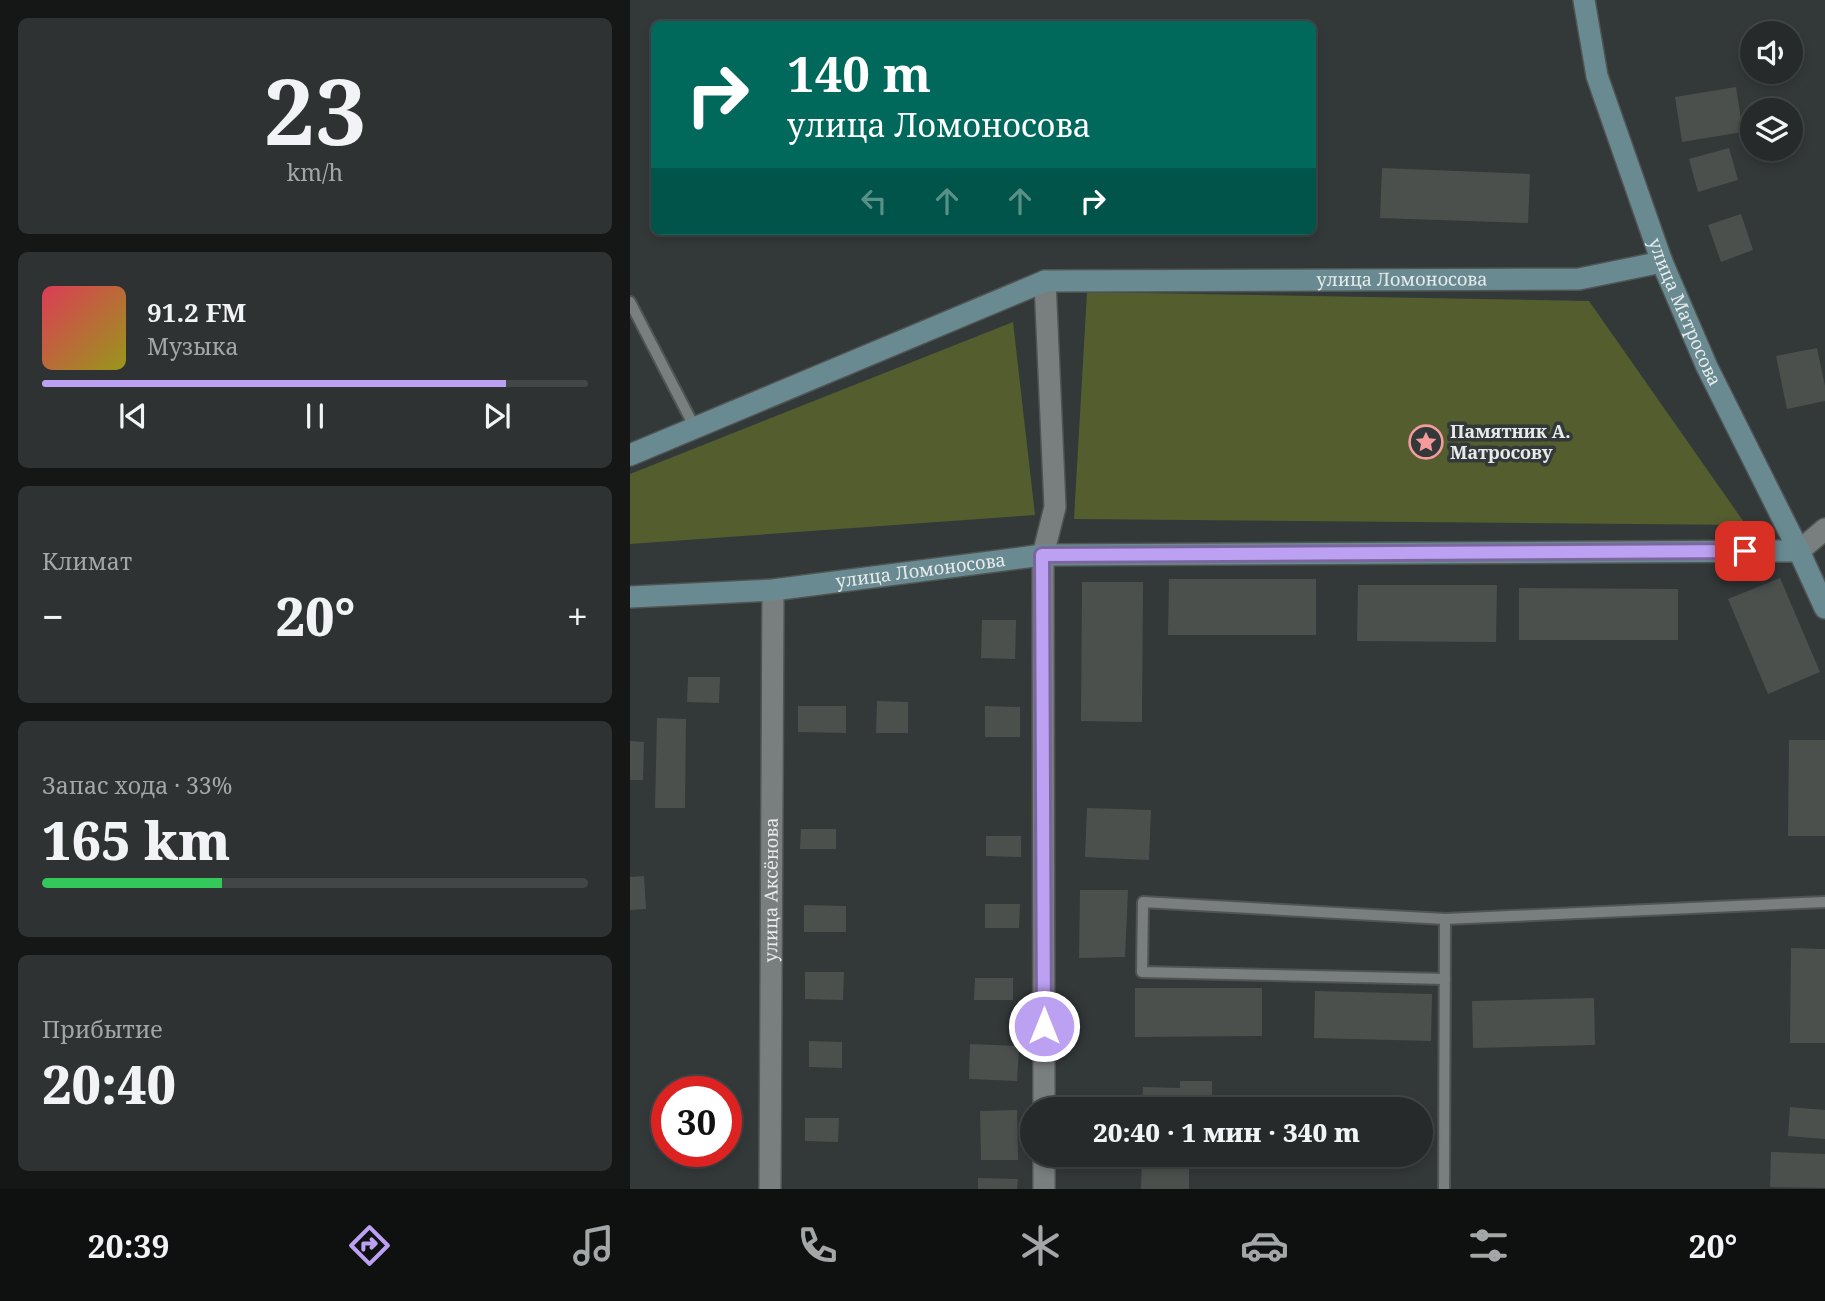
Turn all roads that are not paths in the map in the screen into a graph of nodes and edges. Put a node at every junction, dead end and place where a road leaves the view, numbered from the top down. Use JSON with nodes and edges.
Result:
{"nodes":[{"id":1,"x":1584,"y":0,"type":"edge"},
{"id":2,"x":1662,"y":262,"type":"junction"},
{"id":3,"x":1045,"y":281,"type":"junction"},
{"id":4,"x":630,"y":302,"type":"edge"},
{"id":5,"x":695,"y":428,"type":"junction"},
{"id":6,"x":630,"y":456,"type":"edge"},
{"id":7,"x":1825,"y":528,"type":"edge"},
{"id":8,"x":1799,"y":551,"type":"junction"},
{"id":9,"x":1042,"y":555,"type":"junction"},
{"id":10,"x":774,"y":590,"type":"junction"},
{"id":11,"x":630,"y":597,"type":"edge"},
{"id":12,"x":1825,"y":608,"type":"edge"},
{"id":13,"x":1825,"y":902,"type":"edge"},
{"id":14,"x":1445,"y":919,"type":"junction"},
{"id":15,"x":1445,"y":979,"type":"junction"},
{"id":16,"x":1044,"y":1097,"type":"edge"},
{"id":17,"x":1044,"y":1167,"type":"edge"},
{"id":18,"x":770,"y":1189,"type":"edge"},
{"id":19,"x":1044,"y":1189,"type":"edge"},
{"id":20,"x":1444,"y":1189,"type":"edge"}],
"edges":[{"from":1,"to":2,"type":"street","name":"улица Матросова"},
{"from":2,"to":3,"type":"street","name":"улица Ломоносова"},
{"from":2,"to":8,"type":"street","name":"улица Матросова"},
{"from":3,"to":5,"type":"street","name":"улица Ломоносова"},
{"from":3,"to":9,"type":"street"},
{"from":4,"to":5,"type":"lane"},
{"from":5,"to":6,"type":"street","name":"улица Ломоносова"},
{"from":7,"to":8,"type":"street"},
{"from":8,"to":9,"type":"street","name":"улица Ломоносова"},
{"from":8,"to":12,"type":"street","name":"улица Матросова"},
{"from":9,"to":10,"type":"street","name":"улица Ломоносова"},
{"from":9,"to":16,"type":"street"},
{"from":10,"to":11,"type":"street","name":"улица Ломоносова"},
{"from":10,"to":18,"type":"street","name":"улица Аксёнова"},
{"from":13,"to":14,"type":"lane"},
{"from":14,"to":15,"type":"lane"},
{"from":14,"to":15,"type":"lane"},
{"from":15,"to":20,"type":"lane"},
{"from":17,"to":19,"type":"street"}]}
